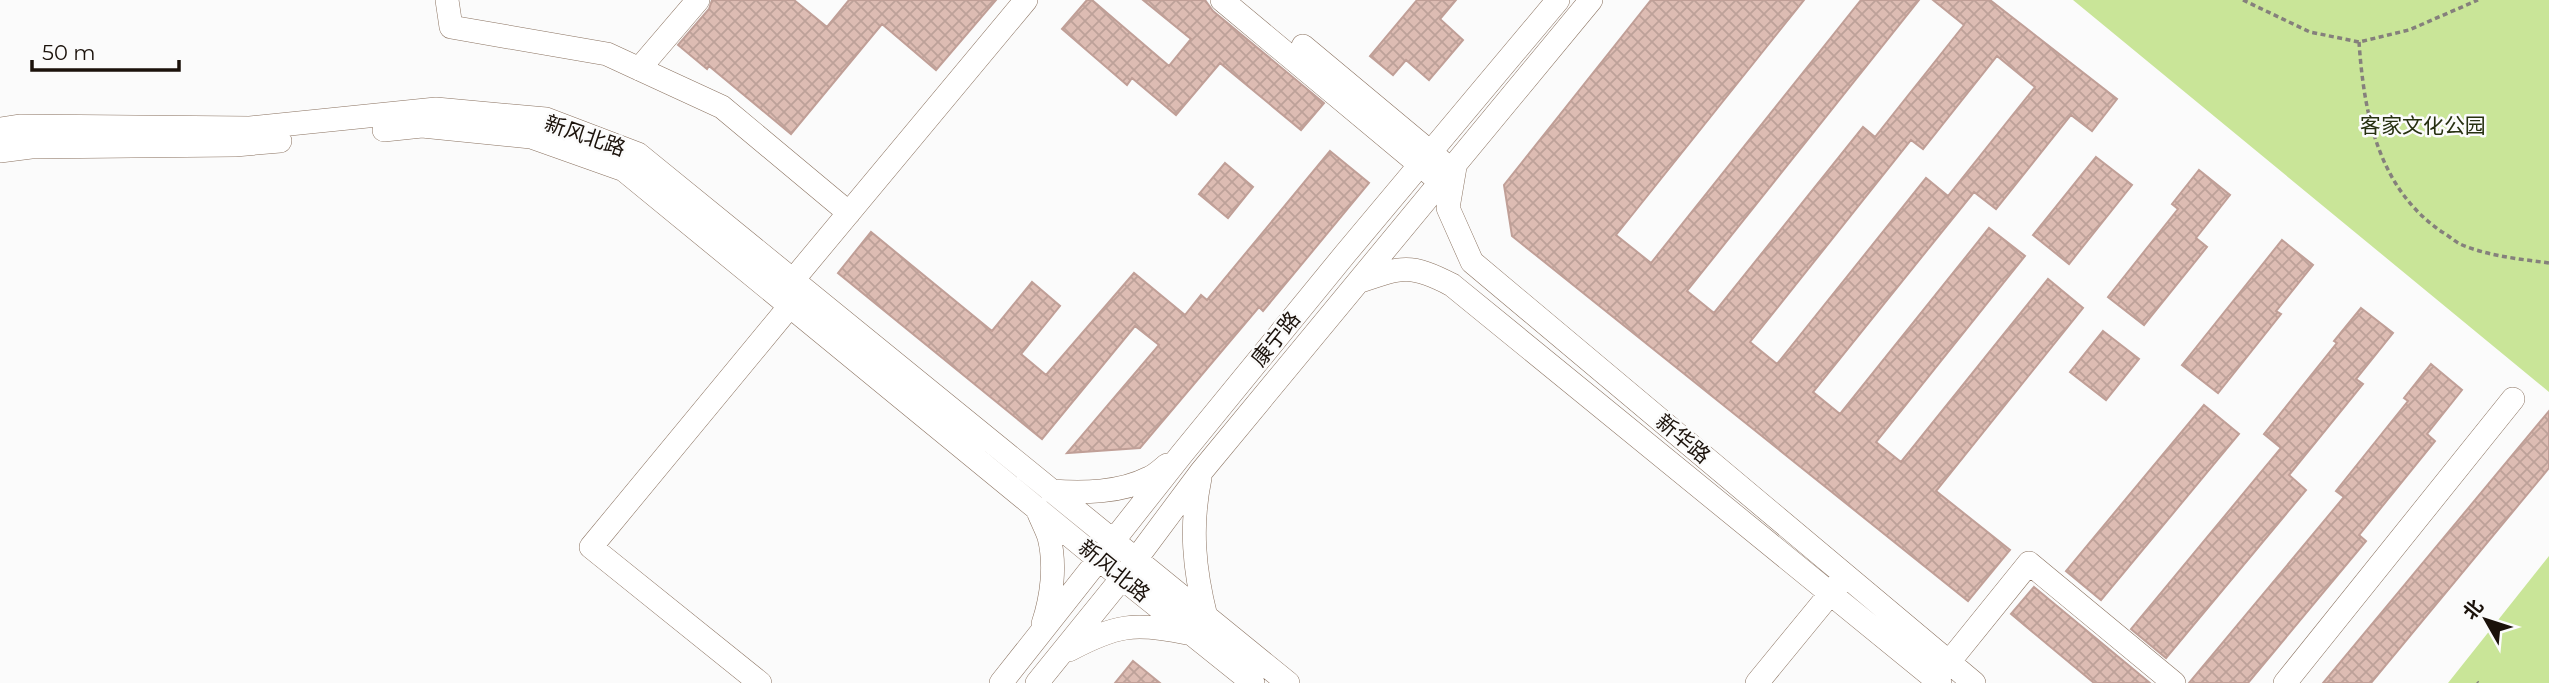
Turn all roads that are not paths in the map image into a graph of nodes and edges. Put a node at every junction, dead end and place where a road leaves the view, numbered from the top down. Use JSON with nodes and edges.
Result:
{"nodes":[{"id":1,"x":447,"y":0,"type":"edge"},
{"id":2,"x":460,"y":0,"type":"edge"},
{"id":3,"x":689,"y":0,"type":"edge"},
{"id":4,"x":698,"y":0,"type":"edge"},
{"id":5,"x":1009,"y":0,"type":"edge"},
{"id":6,"x":1026,"y":0,"type":"edge"},
{"id":7,"x":1222,"y":0,"type":"edge"},
{"id":8,"x":1247,"y":0,"type":"edge"},
{"id":9,"x":1558,"y":0,"type":"edge"},
{"id":10,"x":1591,"y":0,"type":"edge"},
{"id":11,"x":641,"y":62,"type":"junction"},
{"id":12,"x":0,"y":130,"type":"edge"},
{"id":13,"x":0,"y":151,"type":"edge"},
{"id":14,"x":1425,"y":159,"type":"junction"},
{"id":15,"x":1449,"y":172,"type":"junction"},
{"id":16,"x":848,"y":203,"type":"junction"},
{"id":17,"x":1358,"y":282,"type":"junction"},
{"id":18,"x":786,"y":289,"type":"junction"},
{"id":19,"x":2514,"y":400,"type":"dead end"},
{"id":20,"x":1181,"y":455,"type":"junction"},
{"id":21,"x":1201,"y":472,"type":"junction"},
{"id":22,"x":1044,"y":500,"type":"junction"},
{"id":23,"x":1106,"y":551,"type":"junction"},
{"id":24,"x":1136,"y":559,"type":"junction"},
{"id":25,"x":1122,"y":578,"type":"junction"},
{"id":26,"x":1850,"y":579,"type":"junction"},
{"id":27,"x":1835,"y":597,"type":"junction"},
{"id":28,"x":1199,"y":625,"type":"junction"},
{"id":29,"x":1040,"y":636,"type":"junction"},
{"id":30,"x":1060,"y":654,"type":"junction"},
{"id":31,"x":1945,"y":673,"type":"edge"},
{"id":32,"x":1244,"y":680,"type":"edge"},
{"id":33,"x":760,"y":683,"type":"edge"},
{"id":34,"x":1002,"y":683,"type":"edge"},
{"id":35,"x":1037,"y":683,"type":"edge"},
{"id":36,"x":1288,"y":683,"type":"edge"},
{"id":37,"x":1757,"y":683,"type":"edge"},
{"id":38,"x":1773,"y":683,"type":"edge"},
{"id":39,"x":1974,"y":683,"type":"edge"},
{"id":40,"x":2174,"y":683,"type":"edge"},
{"id":41,"x":2285,"y":683,"type":"edge"}],
"edges":[{"from":1,"to":11,"type":"street"},
{"from":2,"to":11,"type":"street"},
{"from":3,"to":11,"type":"street"},
{"from":4,"to":11,"type":"street"},
{"from":5,"to":16,"type":"street"},
{"from":6,"to":16,"type":"street"},
{"from":7,"to":14,"type":"street"},
{"from":8,"to":14,"type":"street"},
{"from":9,"to":14,"type":"street","name":"康宁路"},
{"from":10,"to":15,"type":"street","name":"康宁路"},
{"from":11,"to":16,"type":"street"},
{"from":12,"to":18,"type":"street","name":"新风北路"},
{"from":13,"to":18,"type":"street","name":"新风北路"},
{"from":14,"to":15,"type":"street"},
{"from":14,"to":20,"type":"street","name":"康宁路"},
{"from":15,"to":17,"type":"street","name":"康宁路"},
{"from":15,"to":26,"type":"street","name":"新华路"},
{"from":16,"to":18,"type":"street"},
{"from":17,"to":21,"type":"street","name":"康宁路"},
{"from":17,"to":27,"type":"street","name":"新华路"},
{"from":18,"to":22,"type":"street","name":"新风北路"},
{"from":18,"to":33,"type":"street"},
{"from":19,"to":41,"type":"street"},
{"from":20,"to":22,"type":"street"},
{"from":20,"to":23,"type":"street","name":"康宁路"},
{"from":21,"to":24,"type":"street","name":"康宁路"},
{"from":21,"to":28,"type":"street"},
{"from":22,"to":23,"type":"street","name":"新风北路"},
{"from":22,"to":29,"type":"street","name":"新风北路"},
{"from":23,"to":24,"type":"street","name":"新风北路"},
{"from":23,"to":25,"type":"street","name":"新风北路"},
{"from":23,"to":29,"type":"street","name":"康宁路"},
{"from":24,"to":25,"type":"street","name":"康宁路"},
{"from":24,"to":28,"type":"street","name":"新风北路"},
{"from":25,"to":28,"type":"street","name":"新风北路"},
{"from":25,"to":30,"type":"street","name":"康宁路"},
{"from":26,"to":27,"type":"street"},
{"from":26,"to":31,"type":"street","name":"新华路"},
{"from":27,"to":31,"type":"street","name":"新华路"},
{"from":27,"to":37,"type":"street"},
{"from":27,"to":38,"type":"street"},
{"from":28,"to":30,"type":"street","name":"新风北路"},
{"from":28,"to":32,"type":"street","name":"新风北路"},
{"from":28,"to":36,"type":"street","name":"新风北路"},
{"from":29,"to":34,"type":"street","name":"康宁路"},
{"from":30,"to":35,"type":"street","name":"康宁路"},
{"from":31,"to":39,"type":"street","name":"新华路"},
{"from":31,"to":40,"type":"street"}]}
